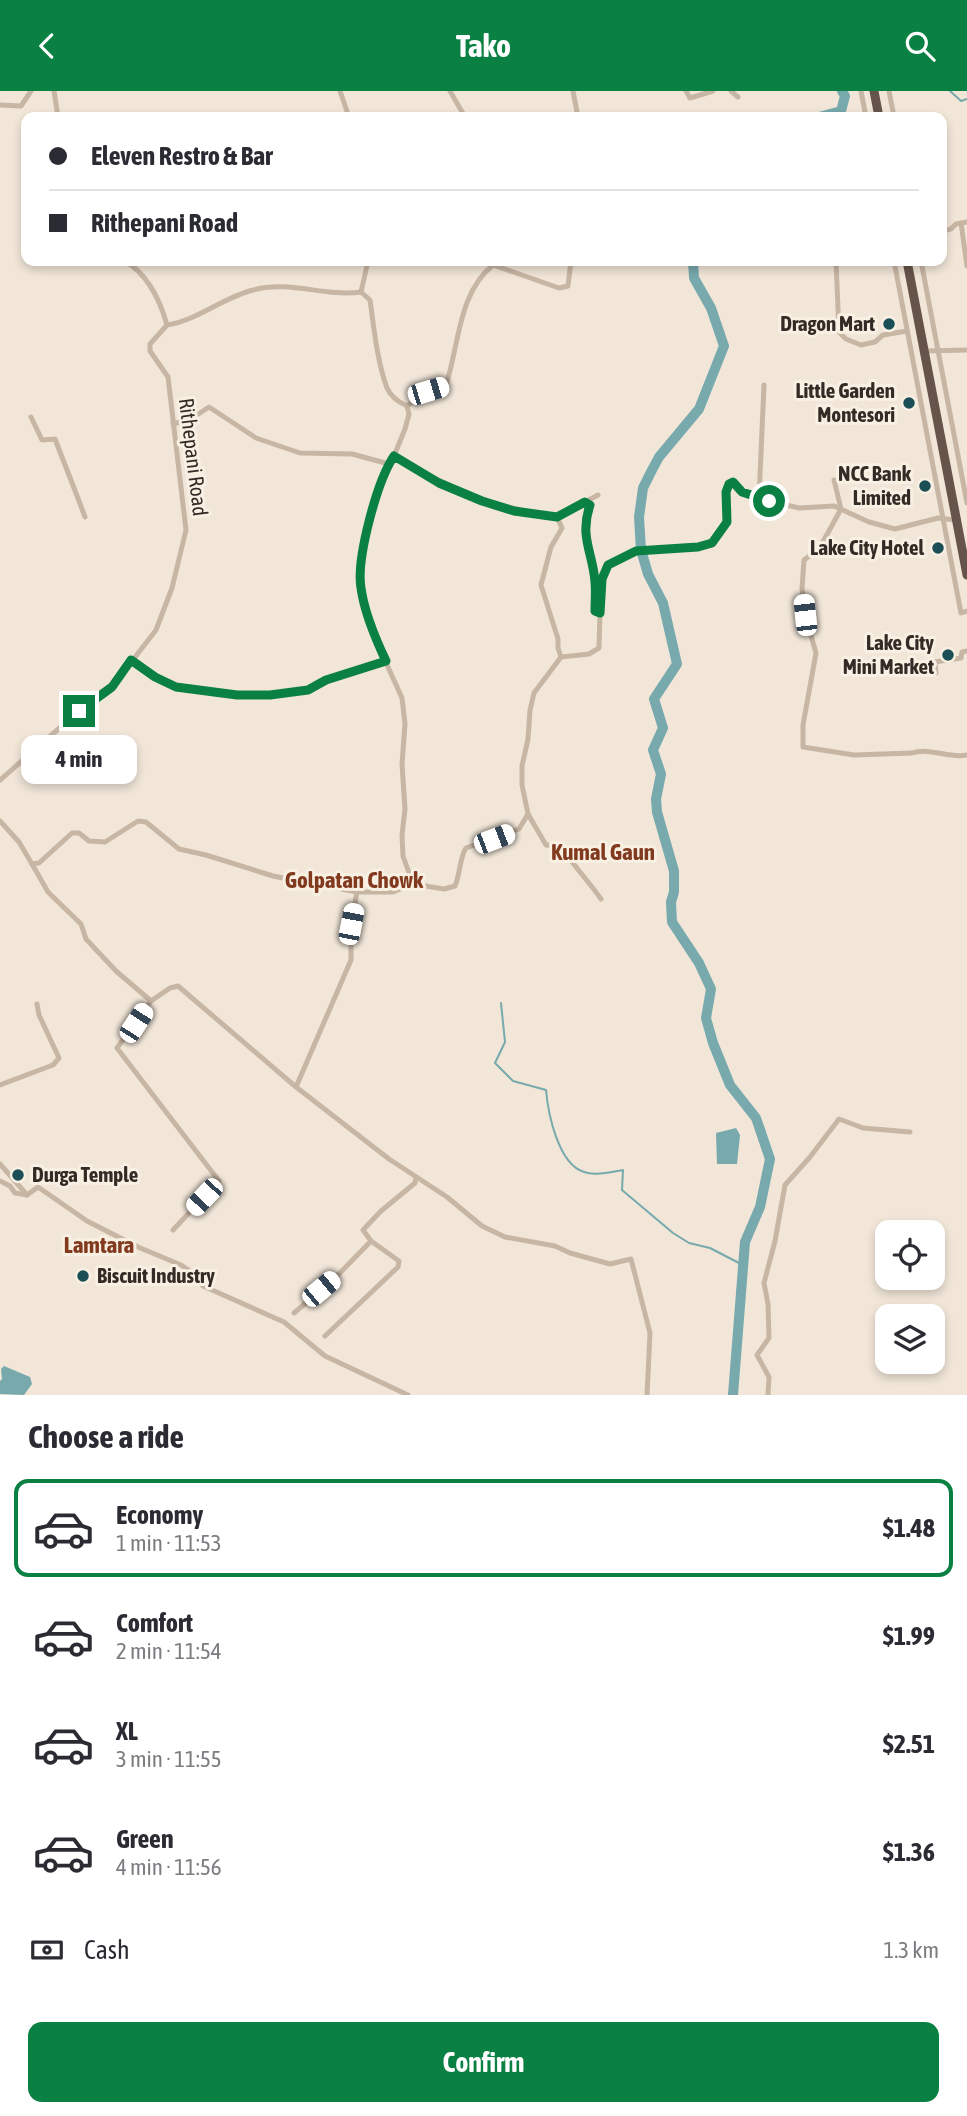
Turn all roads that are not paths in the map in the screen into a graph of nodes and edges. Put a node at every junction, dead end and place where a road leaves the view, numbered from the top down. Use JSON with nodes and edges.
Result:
{"nodes":[{"id":1,"x":31,"y":91,"type":"edge"},
{"id":2,"x":54,"y":91,"type":"edge"},
{"id":3,"x":341,"y":91,"type":"edge"},
{"id":4,"x":450,"y":91,"type":"edge"},
{"id":5,"x":573,"y":91,"type":"edge"},
{"id":6,"x":686,"y":91,"type":"edge"},
{"id":7,"x":713,"y":91,"type":"edge"},
{"id":8,"x":731,"y":91,"type":"edge"},
{"id":9,"x":861,"y":91,"type":"edge"},
{"id":10,"x":874,"y":91,"type":"edge"},
{"id":11,"x":896,"y":91,"type":"edge"},
{"id":12,"x":890,"y":94,"type":"edge"},
{"id":13,"x":738,"y":97,"type":"dead end"},
{"id":14,"x":0,"y":106,"type":"edge"},
{"id":15,"x":57,"y":112,"type":"edge"},
{"id":16,"x":347,"y":112,"type":"edge"},
{"id":17,"x":462,"y":112,"type":"edge"},
{"id":18,"x":577,"y":112,"type":"edge"},
{"id":19,"x":865,"y":112,"type":"edge"},
{"id":20,"x":878,"y":112,"type":"edge"},
{"id":21,"x":893,"y":112,"type":"edge"},
{"id":22,"x":964,"y":223,"type":"edge"},
{"id":23,"x":947,"y":229,"type":"edge"},
{"id":24,"x":131,"y":266,"type":"edge"},
{"id":25,"x":367,"y":266,"type":"edge"},
{"id":26,"x":492,"y":266,"type":"edge"},
{"id":27,"x":496,"y":266,"type":"edge"},
{"id":28,"x":570,"y":266,"type":"edge"},
{"id":29,"x":836,"y":266,"type":"edge"},
{"id":30,"x":895,"y":266,"type":"edge"},
{"id":31,"x":908,"y":266,"type":"edge"},
{"id":32,"x":922,"y":266,"type":"edge"},
{"id":33,"x":967,"y":266,"type":"edge"},
{"id":34,"x":361,"y":292,"type":"junction"},
{"id":35,"x":167,"y":325,"type":"junction"},
{"id":36,"x":907,"y":331,"type":"junction"},
{"id":37,"x":939,"y":350,"type":"junction"},
{"id":38,"x":967,"y":350,"type":"edge"},
{"id":39,"x":926,"y":351,"type":"junction"},
{"id":40,"x":764,"y":385,"type":"dead end"},
{"id":41,"x":407,"y":406,"type":"junction"},
{"id":42,"x":31,"y":417,"type":"dead end"},
{"id":43,"x":173,"y":424,"type":"junction"},
{"id":44,"x":394,"y":456,"type":"junction"},
{"id":45,"x":389,"y":464,"type":"junction"},
{"id":46,"x":834,"y":480,"type":"dead end"},
{"id":47,"x":965,"y":484,"type":"edge"},
{"id":48,"x":598,"y":495,"type":"dead end"},
{"id":49,"x":759,"y":498,"type":"junction"},
{"id":50,"x":585,"y":502,"type":"junction"},
{"id":51,"x":967,"y":503,"type":"edge"},
{"id":52,"x":841,"y":509,"type":"junction"},
{"id":53,"x":85,"y":517,"type":"dead end"},
{"id":54,"x":557,"y":517,"type":"junction"},
{"id":55,"x":942,"y":518,"type":"junction"},
{"id":56,"x":956,"y":520,"type":"junction"},
{"id":57,"x":967,"y":575,"type":"edge"},
{"id":58,"x":967,"y":611,"type":"edge"},
{"id":59,"x":600,"y":613,"type":"junction"},
{"id":60,"x":967,"y":651,"type":"edge"},
{"id":61,"x":561,"y":657,"type":"junction"},
{"id":62,"x":131,"y":660,"type":"junction"},
{"id":63,"x":386,"y":661,"type":"junction"},
{"id":64,"x":936,"y":673,"type":"dead end"},
{"id":65,"x":967,"y":755,"type":"edge"},
{"id":66,"x":0,"y":780,"type":"edge"},
{"id":67,"x":528,"y":814,"type":"junction"},
{"id":68,"x":0,"y":821,"type":"edge"},
{"id":69,"x":32,"y":864,"type":"junction"},
{"id":70,"x":413,"y":884,"type":"junction"},
{"id":71,"x":357,"y":892,"type":"junction"},
{"id":72,"x":601,"y":899,"type":"dead end"},
{"id":73,"x":151,"y":1001,"type":"junction"},
{"id":74,"x":37,"y":1004,"type":"dead end"},
{"id":75,"x":0,"y":1085,"type":"edge"},
{"id":76,"x":296,"y":1087,"type":"junction"},
{"id":77,"x":910,"y":1132,"type":"dead end"},
{"id":78,"x":0,"y":1164,"type":"edge"},
{"id":79,"x":416,"y":1177,"type":"junction"},
{"id":80,"x":0,"y":1181,"type":"edge"},
{"id":81,"x":27,"y":1195,"type":"junction"},
{"id":82,"x":173,"y":1230,"type":"dead end"},
{"id":83,"x":372,"y":1241,"type":"junction"},
{"id":84,"x":294,"y":1313,"type":"dead end"},
{"id":85,"x":325,"y":1336,"type":"dead end"},
{"id":86,"x":408,"y":1395,"type":"edge"},
{"id":87,"x":647,"y":1395,"type":"edge"},
{"id":88,"x":768,"y":1395,"type":"edge"}],
"edges":[{"from":1,"to":14,"type":"street"},
{"from":2,"to":15,"type":"street"},
{"from":3,"to":16,"type":"street"},
{"from":4,"to":17,"type":"street"},
{"from":5,"to":18,"type":"street"},
{"from":6,"to":7,"type":"street"},
{"from":8,"to":13,"type":"street"},
{"from":9,"to":19,"type":"street"},
{"from":10,"to":20,"type":"highway"},
{"from":11,"to":12,"type":"street"},
{"from":12,"to":21,"type":"street"},
{"from":22,"to":23,"type":"street"},
{"from":22,"to":33,"type":"street"},
{"from":24,"to":35,"type":"street"},
{"from":25,"to":34,"type":"street"},
{"from":26,"to":41,"type":"street"},
{"from":27,"to":28,"type":"street"},
{"from":29,"to":36,"type":"street"},
{"from":30,"to":36,"type":"street"},
{"from":31,"to":39,"type":"highway"},
{"from":32,"to":37,"type":"street"},
{"from":34,"to":35,"type":"street"},
{"from":34,"to":41,"type":"street"},
{"from":35,"to":43,"type":"street","name":"Rithepani Road"},
{"from":36,"to":55,"type":"street"},
{"from":37,"to":38,"type":"street"},
{"from":37,"to":39,"type":"street"},
{"from":37,"to":47,"type":"street"},
{"from":39,"to":56,"type":"highway"},
{"from":40,"to":49,"type":"street"},
{"from":41,"to":44,"type":"street"},
{"from":42,"to":53,"type":"street"},
{"from":43,"to":45,"type":"street"},
{"from":43,"to":62,"type":"street","name":"Rithepani Road"},
{"from":44,"to":45,"type":"street"},
{"from":44,"to":54,"type":"street"},
{"from":45,"to":63,"type":"street"},
{"from":46,"to":52,"type":"street"},
{"from":47,"to":51,"type":"street"},
{"from":48,"to":50,"type":"street"},
{"from":49,"to":52,"type":"street"},
{"from":49,"to":59,"type":"street"},
{"from":50,"to":54,"type":"street"},
{"from":50,"to":59,"type":"street"},
{"from":52,"to":55,"type":"street"},
{"from":52,"to":65,"type":"street"},
{"from":54,"to":61,"type":"street"},
{"from":55,"to":56,"type":"street"},
{"from":55,"to":58,"type":"street"},
{"from":56,"to":57,"type":"highway"},
{"from":59,"to":61,"type":"street"},
{"from":60,"to":64,"type":"street"},
{"from":61,"to":67,"type":"street"},
{"from":62,"to":63,"type":"street"},
{"from":62,"to":66,"type":"street","name":"Rithepani Road"},
{"from":63,"to":70,"type":"street"},
{"from":67,"to":70,"type":"street"},
{"from":67,"to":72,"type":"street"},
{"from":68,"to":69,"type":"street"},
{"from":69,"to":71,"type":"street"},
{"from":69,"to":73,"type":"street"},
{"from":70,"to":71,"type":"street"},
{"from":71,"to":76,"type":"street"},
{"from":73,"to":76,"type":"street"},
{"from":73,"to":82,"type":"street"},
{"from":74,"to":75,"type":"street"},
{"from":76,"to":79,"type":"street"},
{"from":77,"to":88,"type":"street"},
{"from":78,"to":81,"type":"street"},
{"from":79,"to":83,"type":"street"},
{"from":79,"to":87,"type":"street"},
{"from":80,"to":81,"type":"street"},
{"from":81,"to":86,"type":"street"},
{"from":83,"to":84,"type":"street"},
{"from":83,"to":85,"type":"street"}]}
